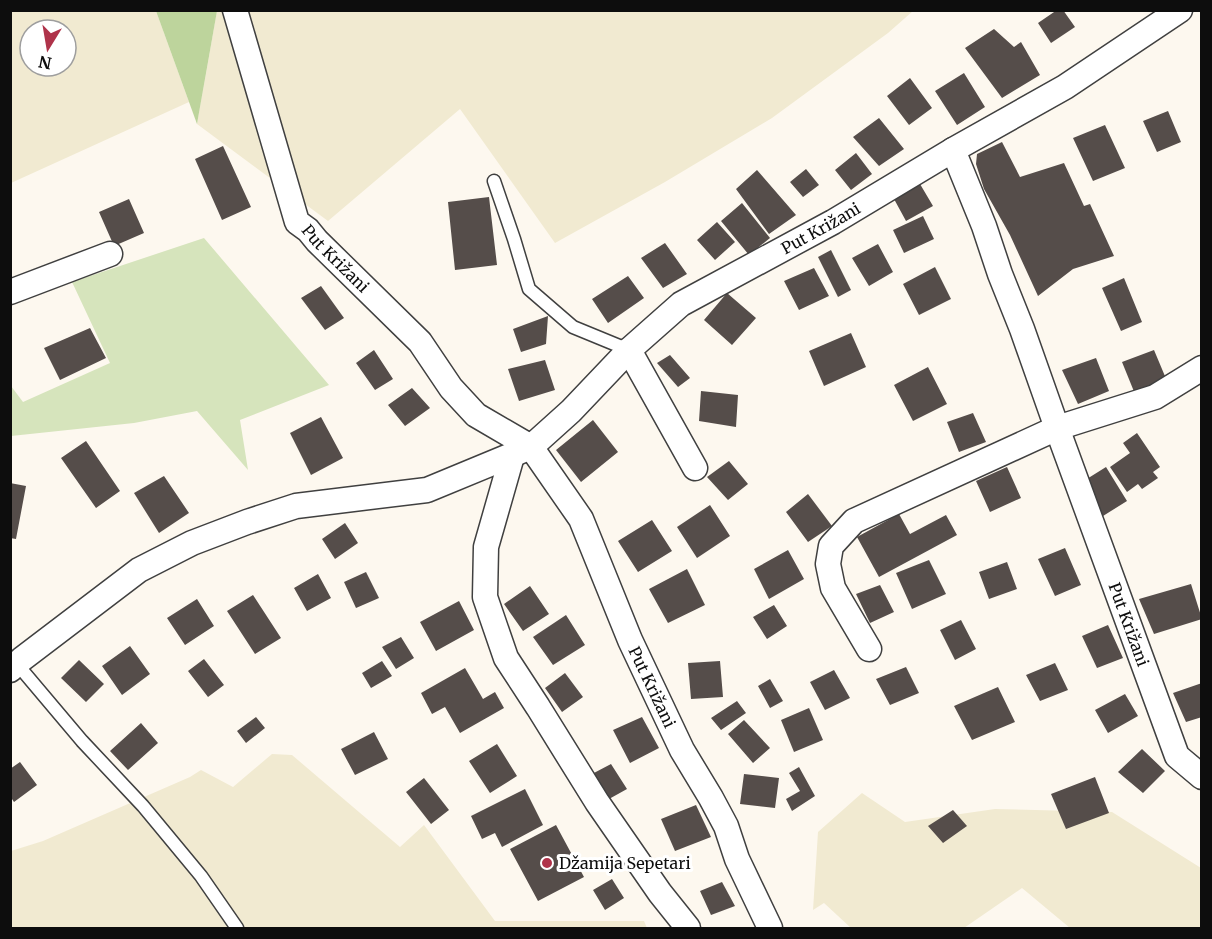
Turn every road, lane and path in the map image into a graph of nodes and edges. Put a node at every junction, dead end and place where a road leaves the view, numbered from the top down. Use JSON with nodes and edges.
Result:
{"nodes":[{"id":1,"x":236,"y":10,"type":"edge"},
{"id":2,"x":1180,"y":10,"type":"edge"},
{"id":3,"x":953,"y":150,"type":"junction"},
{"id":4,"x":494,"y":181,"type":"dead end"},
{"id":5,"x":110,"y":254,"type":"dead end"},
{"id":6,"x":10,"y":292,"type":"edge"},
{"id":7,"x":629,"y":350,"type":"junction"},
{"id":8,"x":1202,"y":368,"type":"edge"},
{"id":9,"x":1057,"y":428,"type":"junction"},
{"id":10,"x":521,"y":452,"type":"junction"},
{"id":11,"x":695,"y":468,"type":"dead end"},
{"id":12,"x":868,"y":649,"type":"dead end"},
{"id":13,"x":15,"y":659,"type":"edge"},
{"id":14,"x":1202,"y":777,"type":"edge"},
{"id":15,"x":237,"y":928,"type":"edge"},
{"id":16,"x":688,"y":928,"type":"edge"},
{"id":17,"x":770,"y":928,"type":"edge"}],
"edges":[{"from":1,"to":10,"type":"street","name":"Put Križani"},
{"from":2,"to":3,"type":"street","name":"Put Križani"},
{"from":3,"to":7,"type":"street","name":"Put Križani"},
{"from":3,"to":9,"type":"street","name":"Put Križani"},
{"from":4,"to":7,"type":"lane"},
{"from":5,"to":6,"type":"street"},
{"from":7,"to":10,"type":"street","name":"Put Križani"},
{"from":7,"to":11,"type":"street"},
{"from":8,"to":9,"type":"street"},
{"from":9,"to":12,"type":"street"},
{"from":9,"to":14,"type":"street","name":"Put Križani"},
{"from":10,"to":13,"type":"street","name":"Put Križani"},
{"from":10,"to":16,"type":"street"},
{"from":10,"to":17,"type":"street","name":"Put Križani"},
{"from":13,"to":15,"type":"lane"}]}
